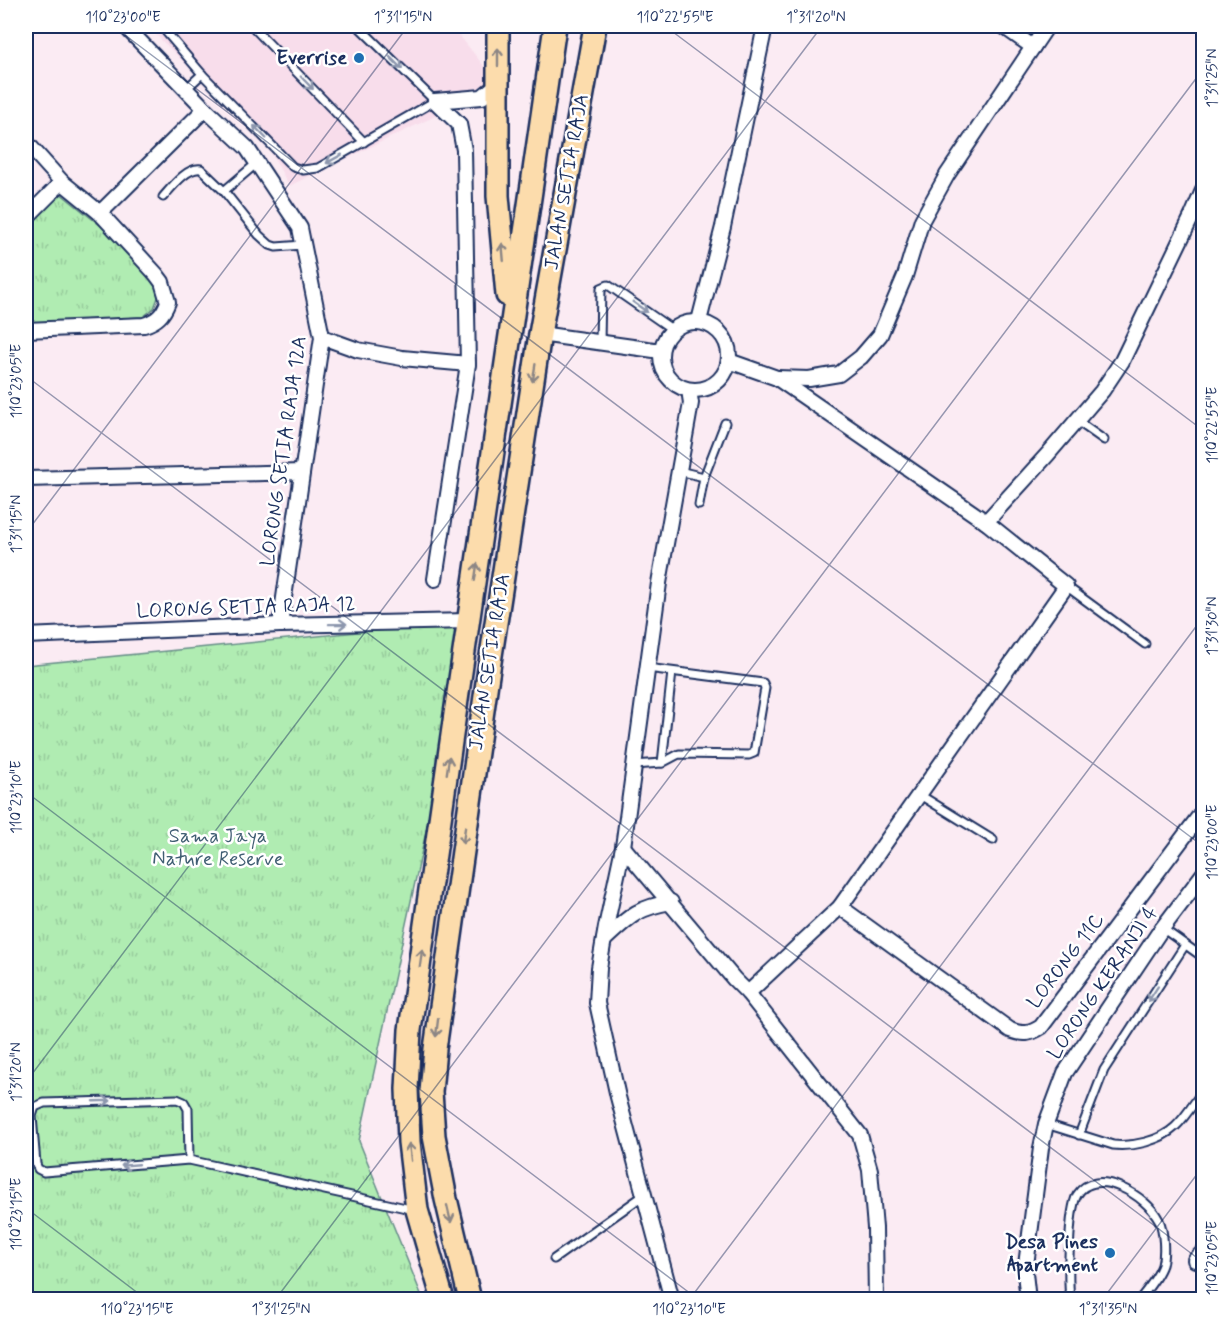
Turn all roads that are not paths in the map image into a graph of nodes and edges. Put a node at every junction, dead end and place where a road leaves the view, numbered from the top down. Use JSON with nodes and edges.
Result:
{"nodes":[{"id":1,"x":125,"y":26,"type":"edge"},
{"id":2,"x":161,"y":26,"type":"edge"},
{"id":3,"x":252,"y":26,"type":"edge"},
{"id":4,"x":358,"y":26,"type":"edge"},
{"id":5,"x":498,"y":26,"type":"edge"},
{"id":6,"x":555,"y":26,"type":"edge"},
{"id":7,"x":595,"y":26,"type":"edge"},
{"id":8,"x":765,"y":26,"type":"edge"},
{"id":9,"x":1003,"y":26,"type":"edge"},
{"id":10,"x":1047,"y":26,"type":"edge"},
{"id":11,"x":1033,"y":47,"type":"junction"},
{"id":12,"x":202,"y":74,"type":"junction"},
{"id":13,"x":498,"y":84,"type":"junction"},
{"id":14,"x":186,"y":89,"type":"junction"},
{"id":15,"x":435,"y":101,"type":"junction"},
{"id":16,"x":205,"y":109,"type":"junction"},
{"id":17,"x":26,"y":142,"type":"edge"},
{"id":18,"x":364,"y":142,"type":"junction"},
{"id":19,"x":257,"y":163,"type":"junction"},
{"id":20,"x":62,"y":182,"type":"junction"},
{"id":21,"x":1203,"y":188,"type":"edge"},
{"id":22,"x":224,"y":191,"type":"junction"},
{"id":23,"x":163,"y":197,"type":"dead end"},
{"id":24,"x":100,"y":213,"type":"junction"},
{"id":25,"x":26,"y":218,"type":"edge"},
{"id":26,"x":303,"y":245,"type":"junction"},
{"id":27,"x":699,"y":321,"type":"junction"},
{"id":28,"x":26,"y":330,"type":"edge"},
{"id":29,"x":673,"y":330,"type":"junction"},
{"id":30,"x":510,"y":331,"type":"junction"},
{"id":31,"x":540,"y":334,"type":"junction"},
{"id":32,"x":322,"y":337,"type":"junction"},
{"id":33,"x":600,"y":342,"type":"junction"},
{"id":34,"x":661,"y":351,"type":"junction"},
{"id":35,"x":729,"y":361,"type":"junction"},
{"id":36,"x":468,"y":364,"type":"junction"},
{"id":37,"x":777,"y":378,"type":"junction"},
{"id":38,"x":689,"y":390,"type":"junction"},
{"id":39,"x":1076,"y":420,"type":"junction"},
{"id":40,"x":725,"y":423,"type":"dead end"},
{"id":41,"x":1104,"y":440,"type":"dead end"},
{"id":42,"x":679,"y":471,"type":"junction"},
{"id":43,"x":302,"y":472,"type":"junction"},
{"id":44,"x":704,"y":477,"type":"junction"},
{"id":45,"x":26,"y":479,"type":"edge"},
{"id":46,"x":699,"y":505,"type":"dead end"},
{"id":47,"x":986,"y":522,"type":"junction"},
{"id":48,"x":435,"y":579,"type":"dead end"},
{"id":49,"x":1066,"y":586,"type":"junction"},
{"id":50,"x":469,"y":621,"type":"junction"},
{"id":51,"x":280,"y":625,"type":"junction"},
{"id":52,"x":26,"y":636,"type":"edge"},
{"id":53,"x":1145,"y":644,"type":"dead end"},
{"id":54,"x":647,"y":668,"type":"junction"},
{"id":55,"x":672,"y":672,"type":"junction"},
{"id":56,"x":662,"y":763,"type":"junction"},
{"id":57,"x":634,"y":765,"type":"junction"},
{"id":58,"x":920,"y":795,"type":"junction"},
{"id":59,"x":1203,"y":810,"type":"edge"},
{"id":60,"x":993,"y":840,"type":"dead end"},
{"id":61,"x":623,"y":847,"type":"junction"},
{"id":62,"x":1203,"y":873,"type":"edge"},
{"id":63,"x":671,"y":902,"type":"junction"},
{"id":64,"x":840,"y":907,"type":"junction"},
{"id":65,"x":1162,"y":928,"type":"junction"},
{"id":66,"x":604,"y":940,"type":"junction"},
{"id":67,"x":1185,"y":945,"type":"junction"},
{"id":68,"x":1203,"y":958,"type":"edge"},
{"id":69,"x":748,"y":993,"type":"junction"},
{"id":70,"x":1203,"y":1089,"type":"edge"},
{"id":71,"x":1046,"y":1124,"type":"junction"},
{"id":72,"x":1079,"y":1135,"type":"junction"},
{"id":73,"x":434,"y":1136,"type":"junction"},
{"id":74,"x":189,"y":1160,"type":"junction"},
{"id":75,"x":644,"y":1195,"type":"junction"},
{"id":76,"x":417,"y":1210,"type":"junction"},
{"id":77,"x":554,"y":1259,"type":"dead end"},
{"id":78,"x":443,"y":1299,"type":"edge"},
{"id":79,"x":470,"y":1299,"type":"edge"},
{"id":80,"x":672,"y":1299,"type":"edge"},
{"id":81,"x":876,"y":1299,"type":"edge"},
{"id":82,"x":1028,"y":1299,"type":"edge"},
{"id":83,"x":1070,"y":1299,"type":"edge"},
{"id":84,"x":1139,"y":1299,"type":"edge"}],
"edges":[{"from":1,"to":14,"type":"street","name":"LORONG SETIA RAJA 12A"},
{"from":2,"to":12,"type":"lane"},
{"from":3,"to":18,"type":"lane","one_way":true},
{"from":4,"to":15,"type":"lane","one_way":true},
{"from":13,"to":5,"type":"highway","one_way":true},
{"from":6,"to":30,"type":"highway","name":"JALAN SETIA RAJA"},
{"from":7,"to":31,"type":"highway","name":"JALAN SETIA RAJA"},
{"from":8,"to":27,"type":"street"},
{"from":9,"to":11,"type":"street"},
{"from":10,"to":11,"type":"street"},
{"from":11,"to":37,"type":"street"},
{"from":12,"to":14,"type":"lane"},
{"from":18,"to":12,"type":"lane","one_way":true},
{"from":13,"to":15,"type":"street"},
{"from":30,"to":13,"type":"highway","one_way":true},
{"from":14,"to":16,"type":"street","name":"LORONG SETIA RAJA 12A"},
{"from":15,"to":18,"type":"lane"},
{"from":15,"to":36,"type":"street"},
{"from":16,"to":19,"type":"street","name":"LORONG SETIA RAJA 12A"},
{"from":16,"to":24,"type":"street"},
{"from":17,"to":20,"type":"street"},
{"from":19,"to":22,"type":"lane"},
{"from":19,"to":26,"type":"street","name":"LORONG SETIA RAJA 12A"},
{"from":20,"to":24,"type":"street"},
{"from":20,"to":25,"type":"street"},
{"from":21,"to":39,"type":"street"},
{"from":22,"to":23,"type":"lane"},
{"from":22,"to":26,"type":"lane"},
{"from":24,"to":28,"type":"street"},
{"from":26,"to":32,"type":"street","name":"LORONG SETIA RAJA 12A"},
{"from":27,"to":29,"type":"street"},
{"from":27,"to":35,"type":"street"},
{"from":33,"to":29,"type":"lane","one_way":true},
{"from":29,"to":34,"type":"street"},
{"from":50,"to":30,"type":"highway","name":"JALAN SETIA RAJA","one_way":true},
{"from":31,"to":33,"type":"street"},
{"from":31,"to":73,"type":"highway","name":"JALAN SETIA RAJA","one_way":true},
{"from":32,"to":36,"type":"street"},
{"from":32,"to":43,"type":"street","name":"LORONG SETIA RAJA 12A"},
{"from":33,"to":34,"type":"street"},
{"from":34,"to":38,"type":"street"},
{"from":35,"to":37,"type":"street"},
{"from":35,"to":38,"type":"street"},
{"from":36,"to":48,"type":"street"},
{"from":37,"to":47,"type":"street"},
{"from":38,"to":42,"type":"street"},
{"from":39,"to":41,"type":"lane"},
{"from":39,"to":47,"type":"street"},
{"from":40,"to":44,"type":"lane"},
{"from":42,"to":44,"type":"lane"},
{"from":42,"to":54,"type":"street"},
{"from":43,"to":45,"type":"street"},
{"from":43,"to":51,"type":"street","name":"LORONG SETIA RAJA 12A"},
{"from":44,"to":46,"type":"lane"},
{"from":47,"to":49,"type":"street"},
{"from":49,"to":53,"type":"lane"},
{"from":49,"to":58,"type":"street"},
{"from":51,"to":50,"type":"street","name":"LORONG SETIA RAJA 12","one_way":true},
{"from":76,"to":50,"type":"highway","name":"JALAN SETIA RAJA","one_way":true},
{"from":51,"to":52,"type":"street","name":"LORONG SETIA RAJA 12"},
{"from":54,"to":55,"type":"lane"},
{"from":54,"to":57,"type":"street"},
{"from":55,"to":56,"type":"lane"},
{"from":55,"to":56,"type":"lane"},
{"from":56,"to":57,"type":"lane"},
{"from":57,"to":61,"type":"street"},
{"from":58,"to":60,"type":"lane"},
{"from":58,"to":64,"type":"street"},
{"from":59,"to":64,"type":"street","name":"LORONG 11C"},
{"from":61,"to":63,"type":"street"},
{"from":61,"to":66,"type":"street"},
{"from":62,"to":65,"type":"street","name":"LORONG KERANJI 4"},
{"from":63,"to":66,"type":"street"},
{"from":63,"to":69,"type":"street"},
{"from":64,"to":69,"type":"street"},
{"from":65,"to":67,"type":"lane"},
{"from":65,"to":71,"type":"street","name":"LORONG KERANJI 4"},
{"from":66,"to":75,"type":"street"},
{"from":67,"to":68,"type":"lane"},
{"from":67,"to":72,"type":"lane","one_way":true},
{"from":69,"to":81,"type":"street"},
{"from":70,"to":72,"type":"lane"},
{"from":71,"to":72,"type":"lane"},
{"from":71,"to":82,"type":"street","name":"LORONG KERANJI 4"},
{"from":73,"to":76,"type":"highway"},
{"from":73,"to":79,"type":"highway","name":"JALAN SETIA RAJA","one_way":true},
{"from":74,"to":74,"type":"lane","one_way":true},
{"from":74,"to":76,"type":"lane"},
{"from":75,"to":77,"type":"lane"},
{"from":75,"to":80,"type":"street"},
{"from":76,"to":78,"type":"highway","name":"JALAN SETIA RAJA"},
{"from":83,"to":84,"type":"lane"}]}
